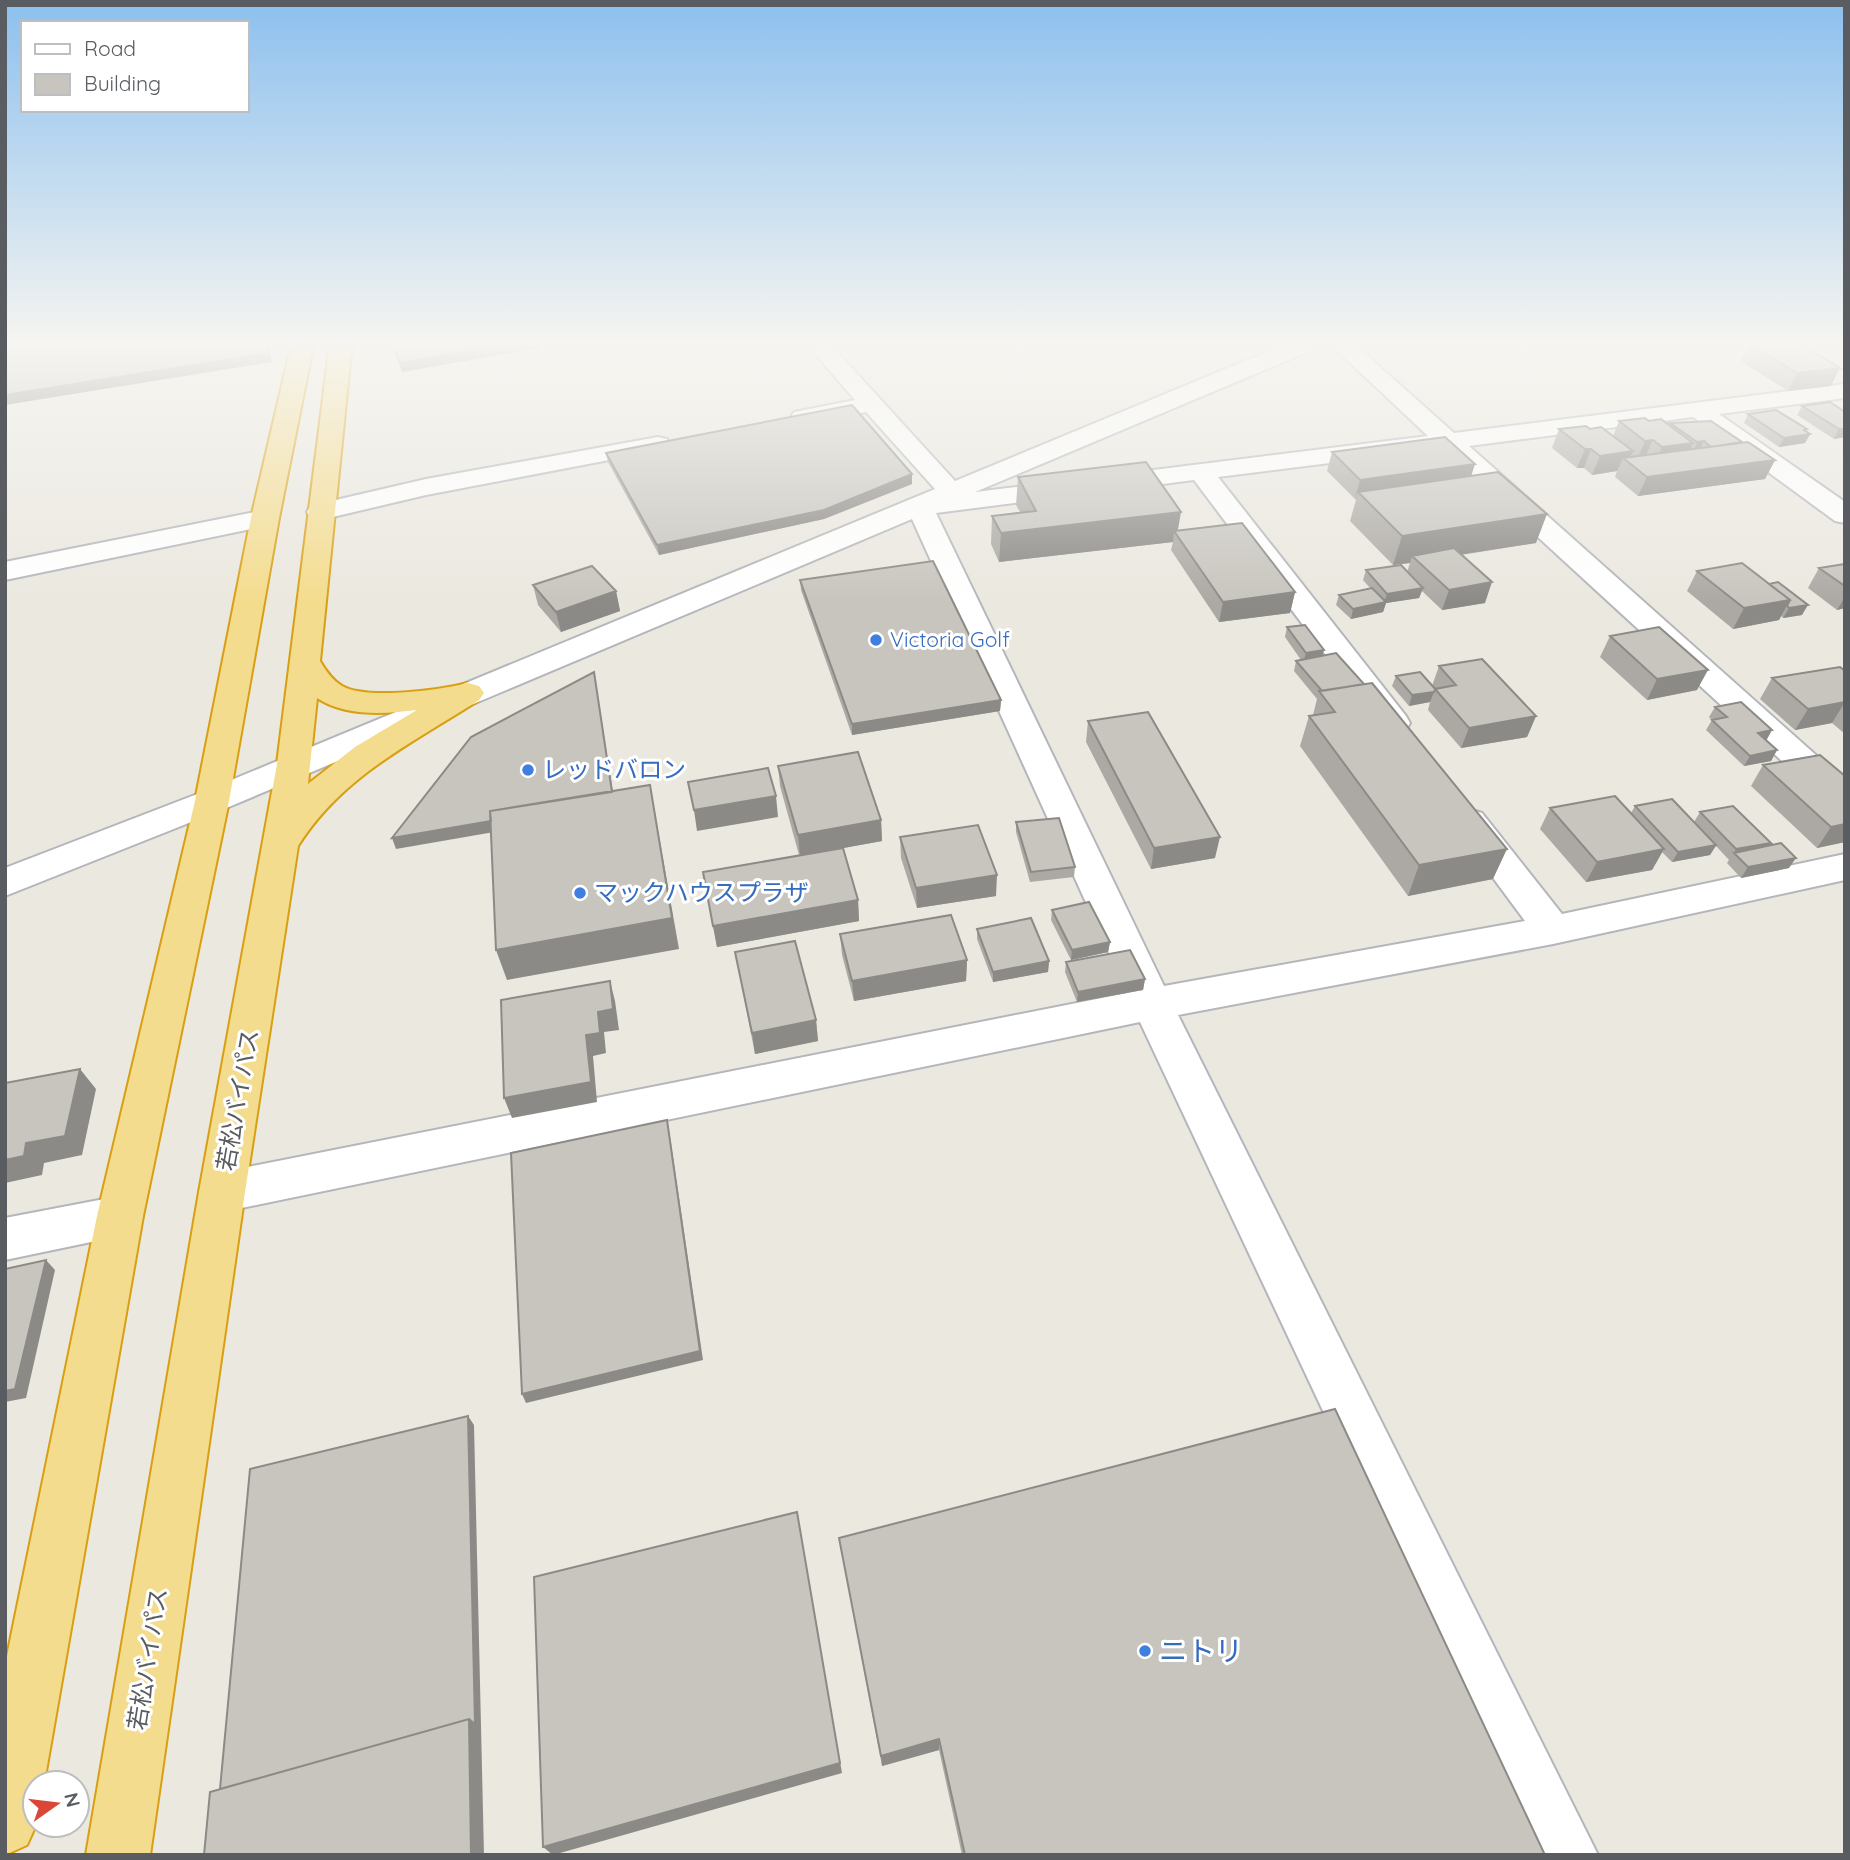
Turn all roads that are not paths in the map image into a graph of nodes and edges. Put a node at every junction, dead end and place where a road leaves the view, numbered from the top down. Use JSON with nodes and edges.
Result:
{"nodes":[{"id":1,"x":284,"y":429,"type":"edge"},
{"id":2,"x":330,"y":429,"type":"edge"},
{"id":3,"x":894,"y":429,"type":"edge"},
{"id":4,"x":1105,"y":429,"type":"edge"},
{"id":5,"x":1434,"y":429,"type":"edge"},
{"id":6,"x":1557,"y":429,"type":"edge"},
{"id":7,"x":1724,"y":429,"type":"edge"},
{"id":8,"x":682,"y":439,"type":"edge"},
{"id":9,"x":1450,"y":443,"type":"junction"},
{"id":10,"x":1200,"y":471,"type":"junction"},
{"id":11,"x":951,"y":494,"type":"junction"},
{"id":12,"x":920,"y":507,"type":"junction"},
{"id":13,"x":320,"y":512,"type":"junction"},
{"id":14,"x":1845,"y":515,"type":"edge"},
{"id":15,"x":265,"y":519,"type":"junction"},
{"id":16,"x":5,"y":571,"type":"edge"},
{"id":17,"x":305,"y":662,"type":"junction"},
{"id":18,"x":467,"y":693,"type":"junction"},
{"id":19,"x":1410,"y":744,"type":"edge"},
{"id":20,"x":294,"y":764,"type":"junction"},
{"id":21,"x":1452,"y":799,"type":"edge"},
{"id":22,"x":1845,"y":800,"type":"edge"},
{"id":23,"x":212,"y":801,"type":"junction"},
{"id":24,"x":281,"y":847,"type":"junction"},
{"id":25,"x":1845,"y":867,"type":"edge"},
{"id":26,"x":5,"y":883,"type":"edge"},
{"id":27,"x":1553,"y":930,"type":"junction"},
{"id":28,"x":1152,"y":1004,"type":"junction"},
{"id":29,"x":222,"y":1192,"type":"junction"},
{"id":30,"x":120,"y":1216,"type":"junction"},
{"id":31,"x":5,"y":1239,"type":"edge"},
{"id":32,"x":5,"y":1823,"type":"edge"},
{"id":33,"x":118,"y":1855,"type":"edge"},
{"id":34,"x":1566,"y":1855,"type":"edge"}],
"edges":[{"from":1,"to":15,"type":"highway"},
{"from":2,"to":13,"type":"highway","name":"若松バイパス"},
{"from":3,"to":11,"type":"street"},
{"from":4,"to":11,"type":"street"},
{"from":5,"to":9,"type":"street"},
{"from":6,"to":9,"type":"street"},
{"from":7,"to":14,"type":"street"},
{"from":8,"to":13,"type":"street"},
{"from":9,"to":10,"type":"street"},
{"from":9,"to":22,"type":"street"},
{"from":10,"to":12,"type":"street"},
{"from":10,"to":19,"type":"street"},
{"from":11,"to":12,"type":"street"},
{"from":12,"to":18,"type":"street"},
{"from":12,"to":28,"type":"street"},
{"from":13,"to":17,"type":"highway","name":"若松バイパス"},
{"from":15,"to":16,"type":"street"},
{"from":15,"to":23,"type":"highway"},
{"from":17,"to":18,"type":"highway"},
{"from":17,"to":20,"type":"highway","name":"若松バイパス"},
{"from":18,"to":20,"type":"street"},
{"from":18,"to":24,"type":"highway"},
{"from":20,"to":23,"type":"street"},
{"from":20,"to":24,"type":"highway","name":"若松バイパス"},
{"from":21,"to":27,"type":"street"},
{"from":23,"to":26,"type":"street"},
{"from":23,"to":30,"type":"highway"},
{"from":24,"to":29,"type":"highway","name":"若松バイパス"},
{"from":25,"to":27,"type":"street"},
{"from":27,"to":28,"type":"street"},
{"from":28,"to":29,"type":"street"},
{"from":28,"to":34,"type":"street"},
{"from":29,"to":33,"type":"highway","name":"若松バイパス"},
{"from":30,"to":31,"type":"street"},
{"from":30,"to":32,"type":"highway"}]}
